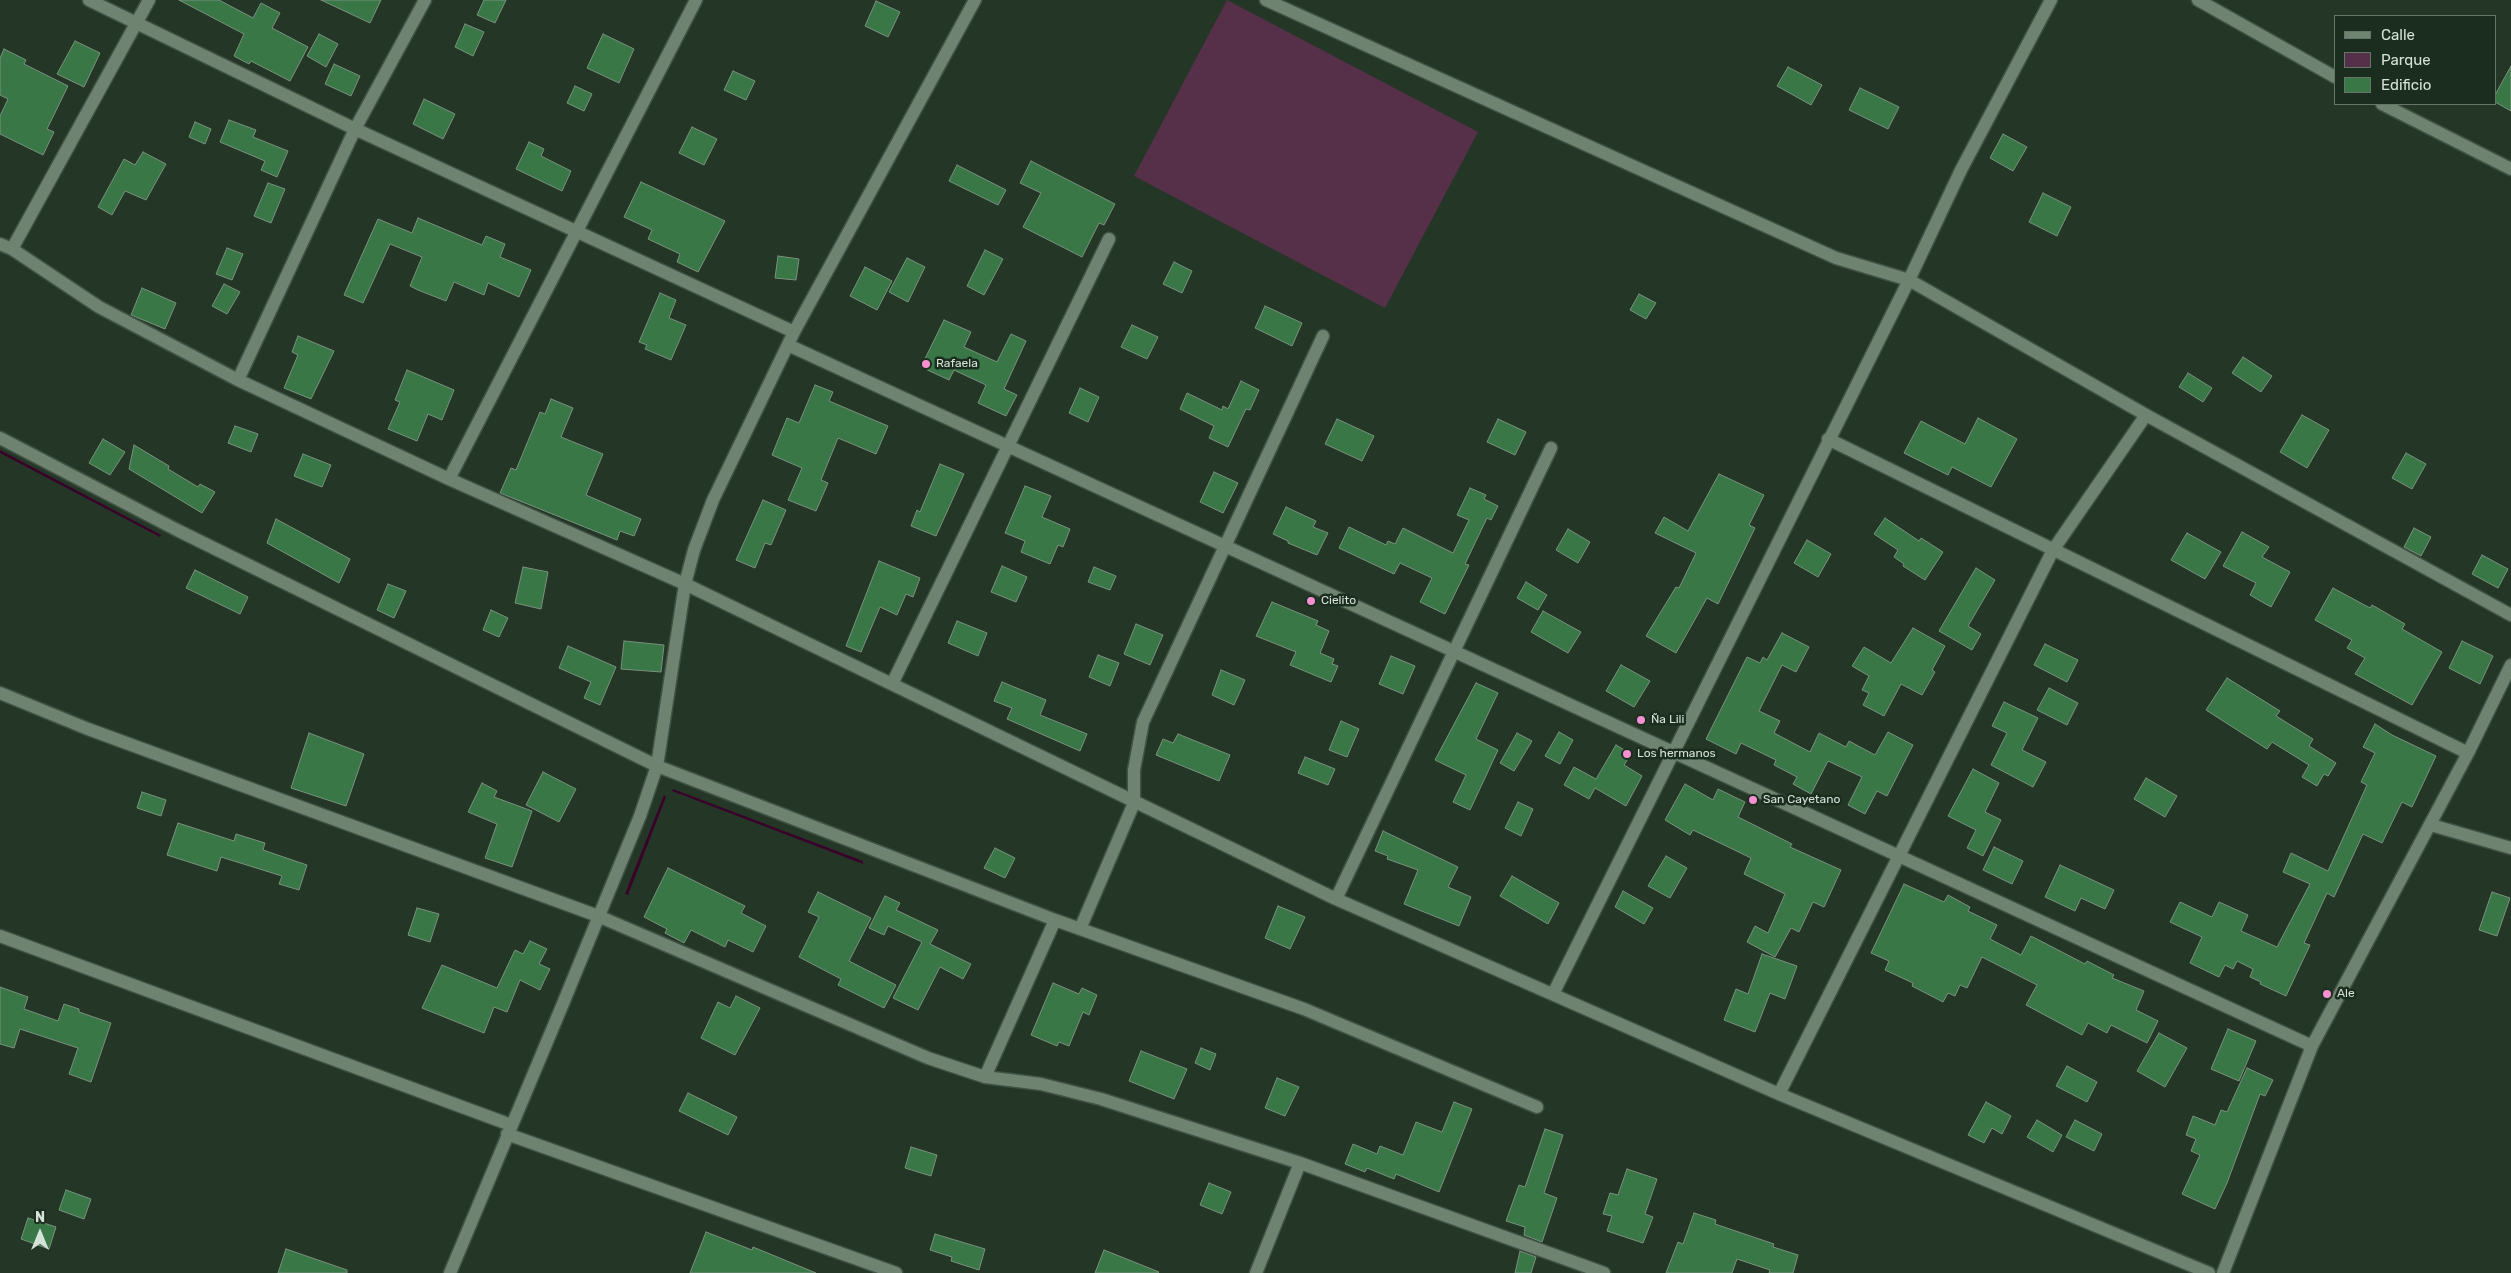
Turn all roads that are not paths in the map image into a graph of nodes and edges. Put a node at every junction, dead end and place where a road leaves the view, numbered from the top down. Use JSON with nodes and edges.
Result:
{"nodes":[{"id":1,"x":89,"y":0,"type":"edge"},
{"id":2,"x":149,"y":0,"type":"edge"},
{"id":3,"x":425,"y":0,"type":"edge"},
{"id":4,"x":696,"y":0,"type":"edge"},
{"id":5,"x":975,"y":0,"type":"edge"},
{"id":6,"x":1266,"y":0,"type":"edge"},
{"id":7,"x":2051,"y":0,"type":"edge"},
{"id":8,"x":2198,"y":0,"type":"edge"},
{"id":9,"x":138,"y":23,"type":"junction"},
{"id":10,"x":2334,"y":76,"type":"edge"},
{"id":11,"x":2384,"y":105,"type":"edge"},
{"id":12,"x":355,"y":129,"type":"junction"},
{"id":13,"x":2511,"y":169,"type":"edge"},
{"id":14,"x":578,"y":232,"type":"junction"},
{"id":15,"x":1109,"y":239,"type":"dead end"},
{"id":16,"x":0,"y":244,"type":"edge"},
{"id":17,"x":12,"y":249,"type":"junction"},
{"id":18,"x":1909,"y":280,"type":"junction"},
{"id":19,"x":794,"y":332,"type":"junction"},
{"id":20,"x":1323,"y":336,"type":"dead end"},
{"id":21,"x":788,"y":345,"type":"junction"},
{"id":22,"x":238,"y":380,"type":"junction"},
{"id":23,"x":2146,"y":415,"type":"junction"},
{"id":24,"x":0,"y":438,"type":"edge"},
{"id":25,"x":1828,"y":439,"type":"junction"},
{"id":26,"x":1008,"y":446,"type":"junction"},
{"id":27,"x":1551,"y":448,"type":"dead end"},
{"id":28,"x":449,"y":479,"type":"junction"},
{"id":29,"x":1226,"y":547,"type":"junction"},
{"id":30,"x":2052,"y":550,"type":"junction"},
{"id":31,"x":685,"y":584,"type":"junction"},
{"id":32,"x":2511,"y":615,"type":"edge"},
{"id":33,"x":1453,"y":651,"type":"junction"},
{"id":34,"x":2511,"y":664,"type":"edge"},
{"id":35,"x":892,"y":684,"type":"junction"},
{"id":36,"x":0,"y":693,"type":"edge"},
{"id":37,"x":1672,"y":752,"type":"junction"},
{"id":38,"x":2468,"y":753,"type":"junction"},
{"id":39,"x":657,"y":766,"type":"junction"},
{"id":40,"x":1134,"y":803,"type":"junction"},
{"id":41,"x":2430,"y":825,"type":"junction"},
{"id":42,"x":2511,"y":848,"type":"edge"},
{"id":43,"x":1898,"y":856,"type":"junction"},
{"id":44,"x":1336,"y":899,"type":"junction"},
{"id":45,"x":598,"y":916,"type":"junction"},
{"id":46,"x":1055,"y":920,"type":"junction"},
{"id":47,"x":1080,"y":929,"type":"junction"},
{"id":48,"x":0,"y":936,"type":"edge"},
{"id":49,"x":1553,"y":994,"type":"junction"},
{"id":50,"x":2312,"y":1046,"type":"junction"},
{"id":51,"x":985,"y":1077,"type":"junction"},
{"id":52,"x":1780,"y":1094,"type":"junction"},
{"id":53,"x":1537,"y":1107,"type":"dead end"},
{"id":54,"x":509,"y":1130,"type":"junction"},
{"id":55,"x":1300,"y":1163,"type":"junction"},
{"id":56,"x":450,"y":1273,"type":"edge"},
{"id":57,"x":896,"y":1273,"type":"edge"},
{"id":58,"x":1256,"y":1273,"type":"edge"},
{"id":59,"x":1604,"y":1273,"type":"edge"},
{"id":60,"x":2209,"y":1273,"type":"edge"},
{"id":61,"x":2223,"y":1273,"type":"edge"}],
"edges":[{"from":1,"to":9,"type":"street"},
{"from":2,"to":9,"type":"street"},
{"from":3,"to":12,"type":"street"},
{"from":4,"to":14,"type":"street"},
{"from":5,"to":19,"type":"street"},
{"from":6,"to":18,"type":"street"},
{"from":7,"to":18,"type":"street"},
{"from":8,"to":10,"type":"street"},
{"from":9,"to":12,"type":"street"},
{"from":9,"to":17,"type":"street"},
{"from":11,"to":13,"type":"street"},
{"from":12,"to":14,"type":"street"},
{"from":12,"to":22,"type":"street"},
{"from":14,"to":19,"type":"street"},
{"from":14,"to":28,"type":"street"},
{"from":15,"to":26,"type":"street"},
{"from":16,"to":17,"type":"street"},
{"from":17,"to":22,"type":"street"},
{"from":18,"to":23,"type":"street"},
{"from":18,"to":25,"type":"street"},
{"from":19,"to":21,"type":"street"},
{"from":20,"to":29,"type":"street"},
{"from":21,"to":26,"type":"street"},
{"from":21,"to":31,"type":"street"},
{"from":22,"to":28,"type":"street"},
{"from":23,"to":30,"type":"street"},
{"from":23,"to":32,"type":"street"},
{"from":24,"to":39,"type":"street"},
{"from":25,"to":30,"type":"street"},
{"from":25,"to":37,"type":"street"},
{"from":26,"to":29,"type":"street"},
{"from":26,"to":35,"type":"street"},
{"from":27,"to":33,"type":"street"},
{"from":28,"to":31,"type":"street"},
{"from":29,"to":33,"type":"street"},
{"from":29,"to":40,"type":"street"},
{"from":30,"to":38,"type":"street"},
{"from":30,"to":43,"type":"street"},
{"from":31,"to":35,"type":"street"},
{"from":31,"to":39,"type":"street"},
{"from":33,"to":37,"type":"street"},
{"from":33,"to":44,"type":"street"},
{"from":34,"to":38,"type":"street"},
{"from":35,"to":40,"type":"street"},
{"from":36,"to":45,"type":"street"},
{"from":37,"to":43,"type":"street"},
{"from":37,"to":49,"type":"street"},
{"from":38,"to":41,"type":"street"},
{"from":39,"to":45,"type":"street"},
{"from":39,"to":46,"type":"street"},
{"from":40,"to":44,"type":"street"},
{"from":40,"to":47,"type":"street"},
{"from":41,"to":42,"type":"street"},
{"from":41,"to":50,"type":"street"},
{"from":43,"to":50,"type":"street"},
{"from":43,"to":52,"type":"street"},
{"from":44,"to":49,"type":"street"},
{"from":45,"to":51,"type":"street"},
{"from":45,"to":54,"type":"street"},
{"from":46,"to":47,"type":"street"},
{"from":46,"to":51,"type":"street"},
{"from":47,"to":53,"type":"street"},
{"from":48,"to":54,"type":"street"},
{"from":49,"to":52,"type":"street"},
{"from":50,"to":61,"type":"street"},
{"from":51,"to":55,"type":"street"},
{"from":52,"to":60,"type":"street"},
{"from":54,"to":56,"type":"street"},
{"from":54,"to":57,"type":"street"},
{"from":55,"to":58,"type":"street"},
{"from":55,"to":59,"type":"street"}]}
